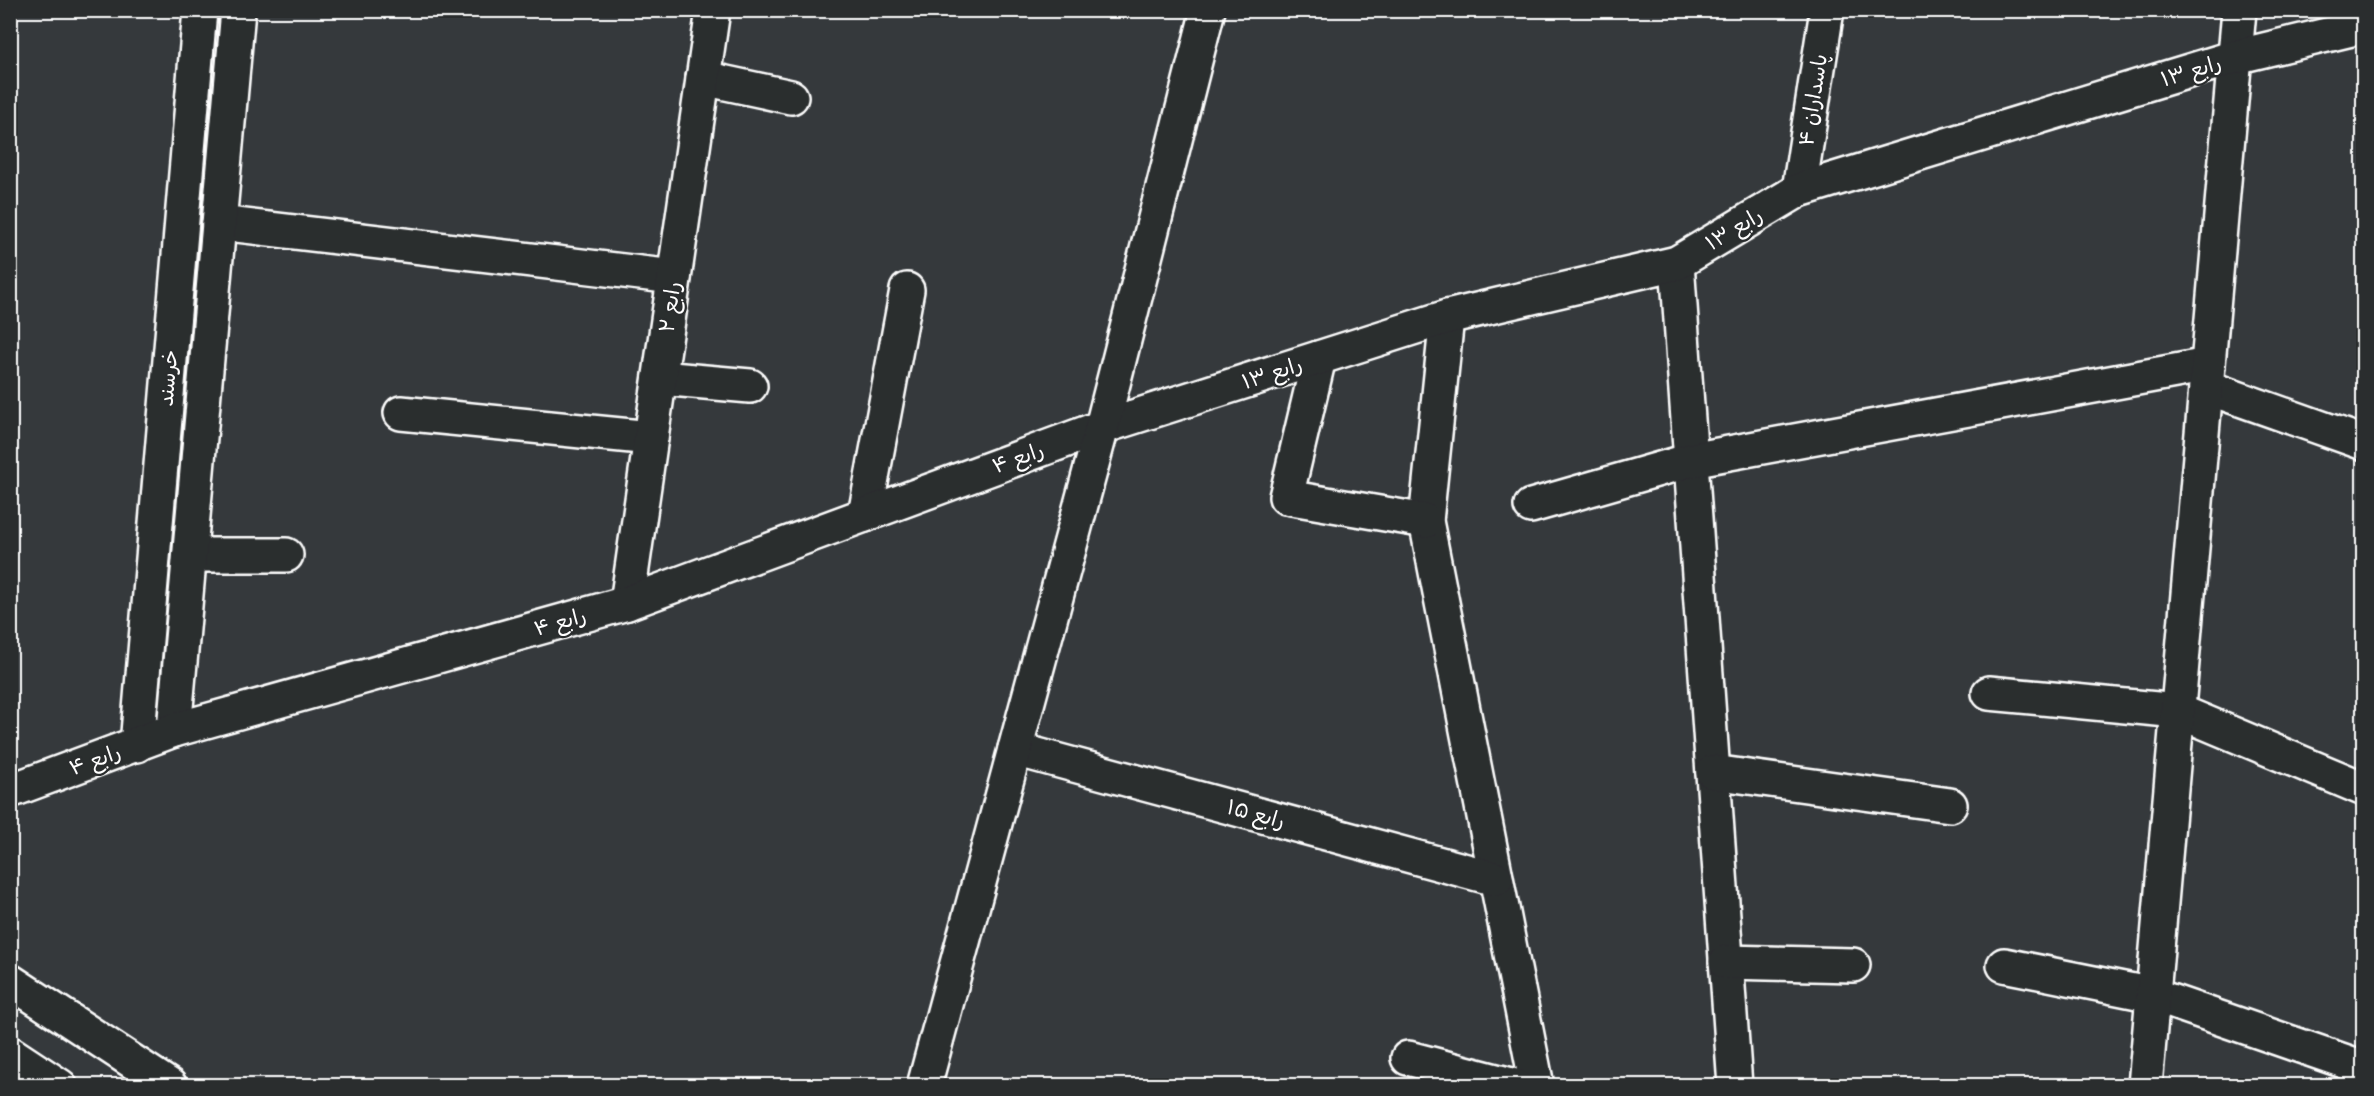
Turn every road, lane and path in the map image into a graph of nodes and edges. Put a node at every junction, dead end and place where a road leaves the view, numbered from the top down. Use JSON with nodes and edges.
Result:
{"nodes":[{"id":1,"x":200,"y":10,"type":"edge"},
{"id":2,"x":238,"y":10,"type":"edge"},
{"id":3,"x":713,"y":10,"type":"edge"},
{"id":4,"x":1208,"y":10,"type":"edge"},
{"id":5,"x":1827,"y":10,"type":"edge"},
{"id":6,"x":2239,"y":10,"type":"edge"},
{"id":7,"x":2364,"y":26,"type":"edge"},
{"id":8,"x":2235,"y":57,"type":"junction"},
{"id":9,"x":703,"y":78,"type":"junction"},
{"id":10,"x":791,"y":96,"type":"dead end"},
{"id":11,"x":1799,"y":190,"type":"junction"},
{"id":12,"x":219,"y":223,"type":"junction"},
{"id":13,"x":1677,"y":262,"type":"junction"},
{"id":14,"x":674,"y":277,"type":"junction"},
{"id":15,"x":907,"y":290,"type":"dead end"},
{"id":16,"x":1447,"y":317,"type":"junction"},
{"id":17,"x":1319,"y":358,"type":"junction"},
{"id":18,"x":2207,"y":376,"type":"junction"},
{"id":19,"x":660,"y":378,"type":"junction"},
{"id":20,"x":750,"y":386,"type":"dead end"},
{"id":21,"x":401,"y":413,"type":"dead end"},
{"id":22,"x":1102,"y":427,"type":"junction"},
{"id":23,"x":651,"y":438,"type":"junction"},
{"id":24,"x":2364,"y":443,"type":"edge"},
{"id":25,"x":1691,"y":460,"type":"junction"},
{"id":26,"x":1531,"y":506,"type":"dead end"},
{"id":27,"x":865,"y":515,"type":"junction"},
{"id":28,"x":1426,"y":521,"type":"junction"},
{"id":29,"x":190,"y":555,"type":"junction"},
{"id":30,"x":286,"y":555,"type":"dead end"},
{"id":31,"x":627,"y":603,"type":"junction"},
{"id":32,"x":1989,"y":693,"type":"dead end"},
{"id":33,"x":2178,"y":711,"type":"junction"},
{"id":34,"x":174,"y":730,"type":"junction"},
{"id":35,"x":137,"y":745,"type":"junction"},
{"id":36,"x":1015,"y":748,"type":"junction"},
{"id":37,"x":1713,"y":772,"type":"junction"},
{"id":38,"x":2364,"y":789,"type":"edge"},
{"id":39,"x":10,"y":791,"type":"edge"},
{"id":40,"x":1950,"y":804,"type":"dead end"},
{"id":41,"x":1496,"y":879,"type":"junction"},
{"id":42,"x":1726,"y":962,"type":"junction"},
{"id":43,"x":1853,"y":965,"type":"dead end"},
{"id":44,"x":2004,"y":965,"type":"dead end"},
{"id":45,"x":10,"y":981,"type":"edge"},
{"id":46,"x":2153,"y":995,"type":"junction"},
{"id":47,"x":10,"y":1053,"type":"edge"},
{"id":48,"x":1408,"y":1058,"type":"dead end"},
{"id":49,"x":2364,"y":1068,"type":"edge"},
{"id":50,"x":60,"y":1086,"type":"edge"},
{"id":51,"x":170,"y":1086,"type":"edge"},
{"id":52,"x":924,"y":1086,"type":"edge"},
{"id":53,"x":1515,"y":1086,"type":"edge"},
{"id":54,"x":1537,"y":1086,"type":"edge"},
{"id":55,"x":1735,"y":1086,"type":"edge"},
{"id":56,"x":2145,"y":1086,"type":"edge"}],
"edges":[{"from":1,"to":35,"type":"street","name":"خرسند"},
{"from":2,"to":12,"type":"street","name":"خرسند"},
{"from":3,"to":9,"type":"street","name":"رابع ۲"},
{"from":4,"to":22,"type":"street"},
{"from":5,"to":11,"type":"street","name":"پاسداران ۴"},
{"from":6,"to":8,"type":"street"},
{"from":7,"to":8,"type":"street","name":"رابع ۱۳"},
{"from":8,"to":11,"type":"street","name":"رابع ۱۳"},
{"from":8,"to":18,"type":"street"},
{"from":9,"to":10,"type":"street"},
{"from":9,"to":14,"type":"street","name":"رابع ۲"},
{"from":11,"to":13,"type":"street","name":"رابع ۱۳"},
{"from":12,"to":14,"type":"street"},
{"from":12,"to":29,"type":"street","name":"خرسند"},
{"from":13,"to":16,"type":"street","name":"رابع ۱۳"},
{"from":13,"to":25,"type":"street"},
{"from":14,"to":19,"type":"street","name":"رابع ۲"},
{"from":15,"to":27,"type":"street"},
{"from":16,"to":17,"type":"street","name":"رابع ۱۳"},
{"from":16,"to":28,"type":"street"},
{"from":17,"to":22,"type":"street","name":"رابع ۱۳"},
{"from":17,"to":28,"type":"street"},
{"from":18,"to":24,"type":"street"},
{"from":18,"to":25,"type":"street"},
{"from":18,"to":33,"type":"street"},
{"from":19,"to":20,"type":"street"},
{"from":19,"to":23,"type":"street","name":"رابع ۲"},
{"from":21,"to":23,"type":"street"},
{"from":22,"to":27,"type":"street","name":"رابع ۴"},
{"from":22,"to":36,"type":"street"},
{"from":23,"to":31,"type":"street","name":"رابع ۲"},
{"from":25,"to":26,"type":"street"},
{"from":25,"to":37,"type":"street"},
{"from":27,"to":31,"type":"street","name":"رابع ۴"},
{"from":28,"to":41,"type":"street"},
{"from":29,"to":30,"type":"street"},
{"from":29,"to":34,"type":"street","name":"خرسند"},
{"from":31,"to":34,"type":"street","name":"رابع ۴"},
{"from":32,"to":33,"type":"street"},
{"from":33,"to":38,"type":"street"},
{"from":33,"to":46,"type":"street"},
{"from":34,"to":35,"type":"street","name":"رابع ۴"},
{"from":35,"to":39,"type":"street","name":"رابع ۴"},
{"from":36,"to":41,"type":"street","name":"رابع ۱۵"},
{"from":36,"to":52,"type":"street"},
{"from":37,"to":40,"type":"street"},
{"from":37,"to":42,"type":"street"},
{"from":41,"to":54,"type":"street"},
{"from":42,"to":43,"type":"street"},
{"from":42,"to":55,"type":"street"},
{"from":44,"to":46,"type":"street"},
{"from":45,"to":51,"type":"street"},
{"from":46,"to":49,"type":"street"},
{"from":46,"to":56,"type":"street"},
{"from":47,"to":50,"type":"street"},
{"from":48,"to":53,"type":"street"}]}
